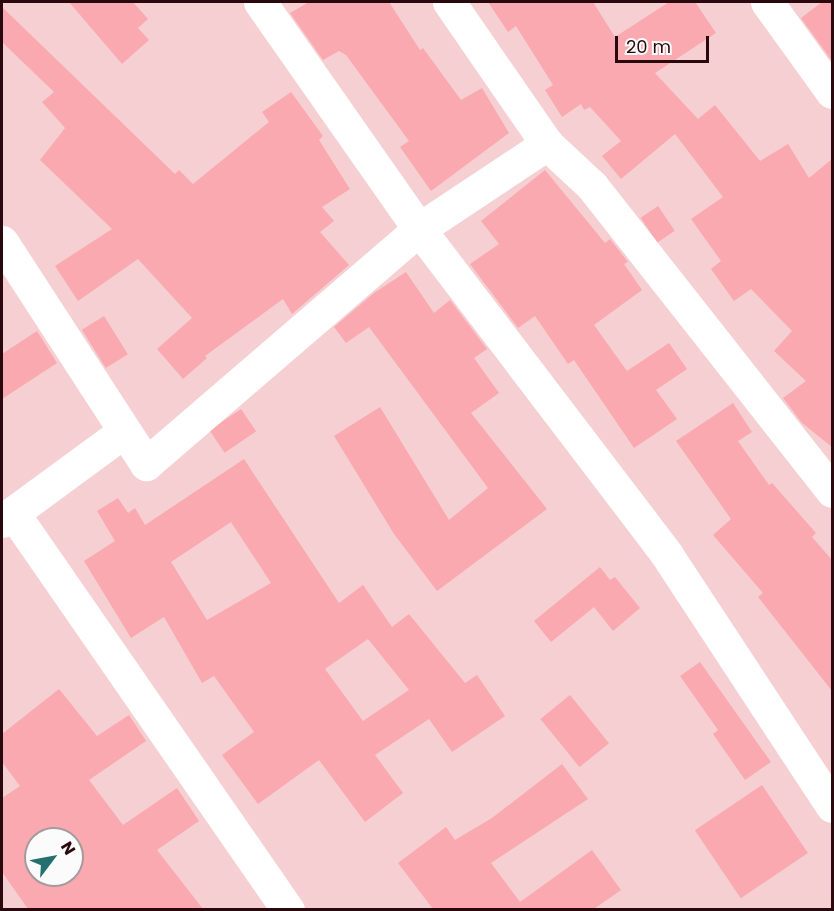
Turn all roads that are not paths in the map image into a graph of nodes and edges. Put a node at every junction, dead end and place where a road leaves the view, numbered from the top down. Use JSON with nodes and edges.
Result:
{"nodes":[{"id":1,"x":260,"y":2,"type":"edge"},
{"id":2,"x":449,"y":2,"type":"edge"},
{"id":3,"x":767,"y":2,"type":"edge"},
{"id":4,"x":832,"y":92,"type":"edge"},
{"id":5,"x":547,"y":144,"type":"junction"},
{"id":6,"x":419,"y":230,"type":"junction"},
{"id":7,"x":2,"y":242,"type":"edge"},
{"id":8,"x":123,"y":432,"type":"junction"},
{"id":9,"x":832,"y":491,"type":"edge"},
{"id":10,"x":7,"y":517,"type":"edge"},
{"id":11,"x":832,"y":806,"type":"edge"},
{"id":12,"x":288,"y":909,"type":"edge"}],
"edges":[{"from":1,"to":6,"type":"street"},
{"from":2,"to":5,"type":"street"},
{"from":3,"to":4,"type":"street"},
{"from":5,"to":6,"type":"street"},
{"from":5,"to":9,"type":"street"},
{"from":6,"to":8,"type":"street"},
{"from":6,"to":11,"type":"street"},
{"from":7,"to":8,"type":"street"},
{"from":8,"to":10,"type":"street"},
{"from":10,"to":12,"type":"street"}]}
